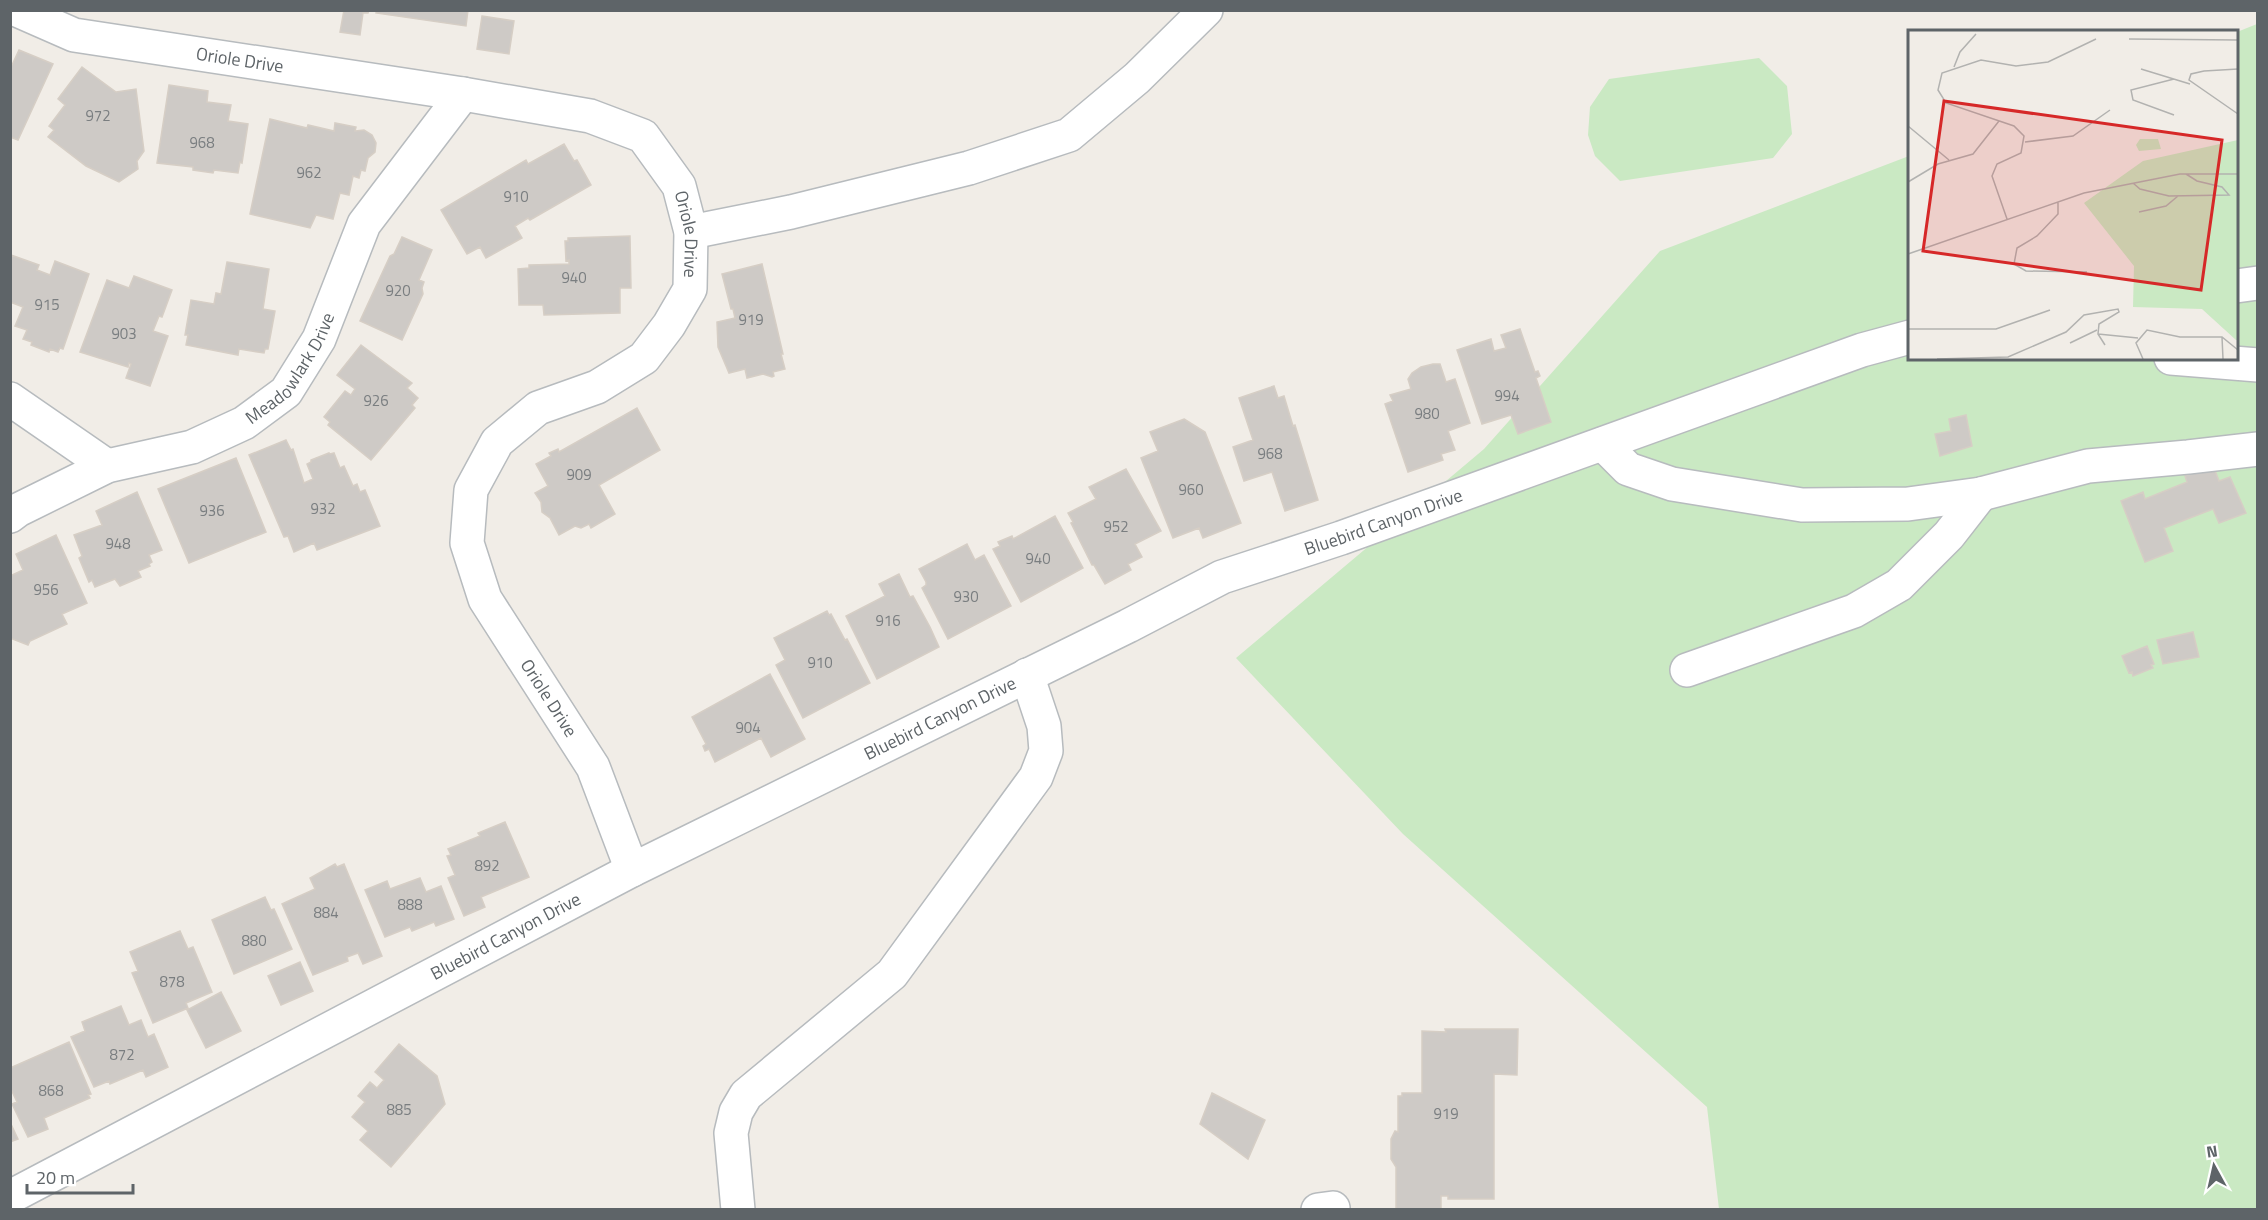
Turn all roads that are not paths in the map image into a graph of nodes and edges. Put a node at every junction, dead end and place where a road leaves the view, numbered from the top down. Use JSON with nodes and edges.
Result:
{"nodes":[{"id":1,"x":17,"y":10,"type":"edge"},
{"id":2,"x":1206,"y":10,"type":"edge"},
{"id":3,"x":463,"y":94,"type":"junction"},
{"id":4,"x":691,"y":232,"type":"junction"},
{"id":5,"x":2258,"y":283,"type":"edge"},
{"id":6,"x":2238,"y":285,"type":"edge"},
{"id":7,"x":1908,"y":338,"type":"edge"},
{"id":8,"x":2196,"y":360,"type":"edge"},
{"id":9,"x":2258,"y":365,"type":"edge"},
{"id":10,"x":10,"y":399,"type":"edge"},
{"id":11,"x":1603,"y":444,"type":"junction"},
{"id":12,"x":2258,"y":448,"type":"edge"},
{"id":13,"x":107,"y":466,"type":"junction"},
{"id":14,"x":1981,"y":494,"type":"junction"},
{"id":15,"x":10,"y":516,"type":"edge"},
{"id":16,"x":1687,"y":670,"type":"dead end"},
{"id":17,"x":1027,"y":675,"type":"junction"},
{"id":18,"x":632,"y":870,"type":"junction"},
{"id":19,"x":10,"y":1197,"type":"edge"},
{"id":20,"x":738,"y":1209,"type":"edge"}],
"edges":[{"from":1,"to":3,"type":"street","name":"Oriole Drive"},
{"from":2,"to":4,"type":"street"},
{"from":3,"to":4,"type":"street","name":"Oriole Drive"},
{"from":3,"to":13,"type":"street","name":"Meadowlark Drive"},
{"from":4,"to":18,"type":"street","name":"Oriole Drive"},
{"from":5,"to":6,"type":"street"},
{"from":7,"to":11,"type":"street","name":"Bluebird Canyon Drive"},
{"from":8,"to":9,"type":"street"},
{"from":10,"to":13,"type":"street"},
{"from":11,"to":14,"type":"street"},
{"from":11,"to":17,"type":"street","name":"Bluebird Canyon Drive"},
{"from":12,"to":14,"type":"street"},
{"from":13,"to":15,"type":"street","name":"Meadowlark Drive"},
{"from":14,"to":16,"type":"street"},
{"from":17,"to":18,"type":"street","name":"Bluebird Canyon Drive"},
{"from":17,"to":20,"type":"street"},
{"from":18,"to":19,"type":"street","name":"Bluebird Canyon Drive"}]}
